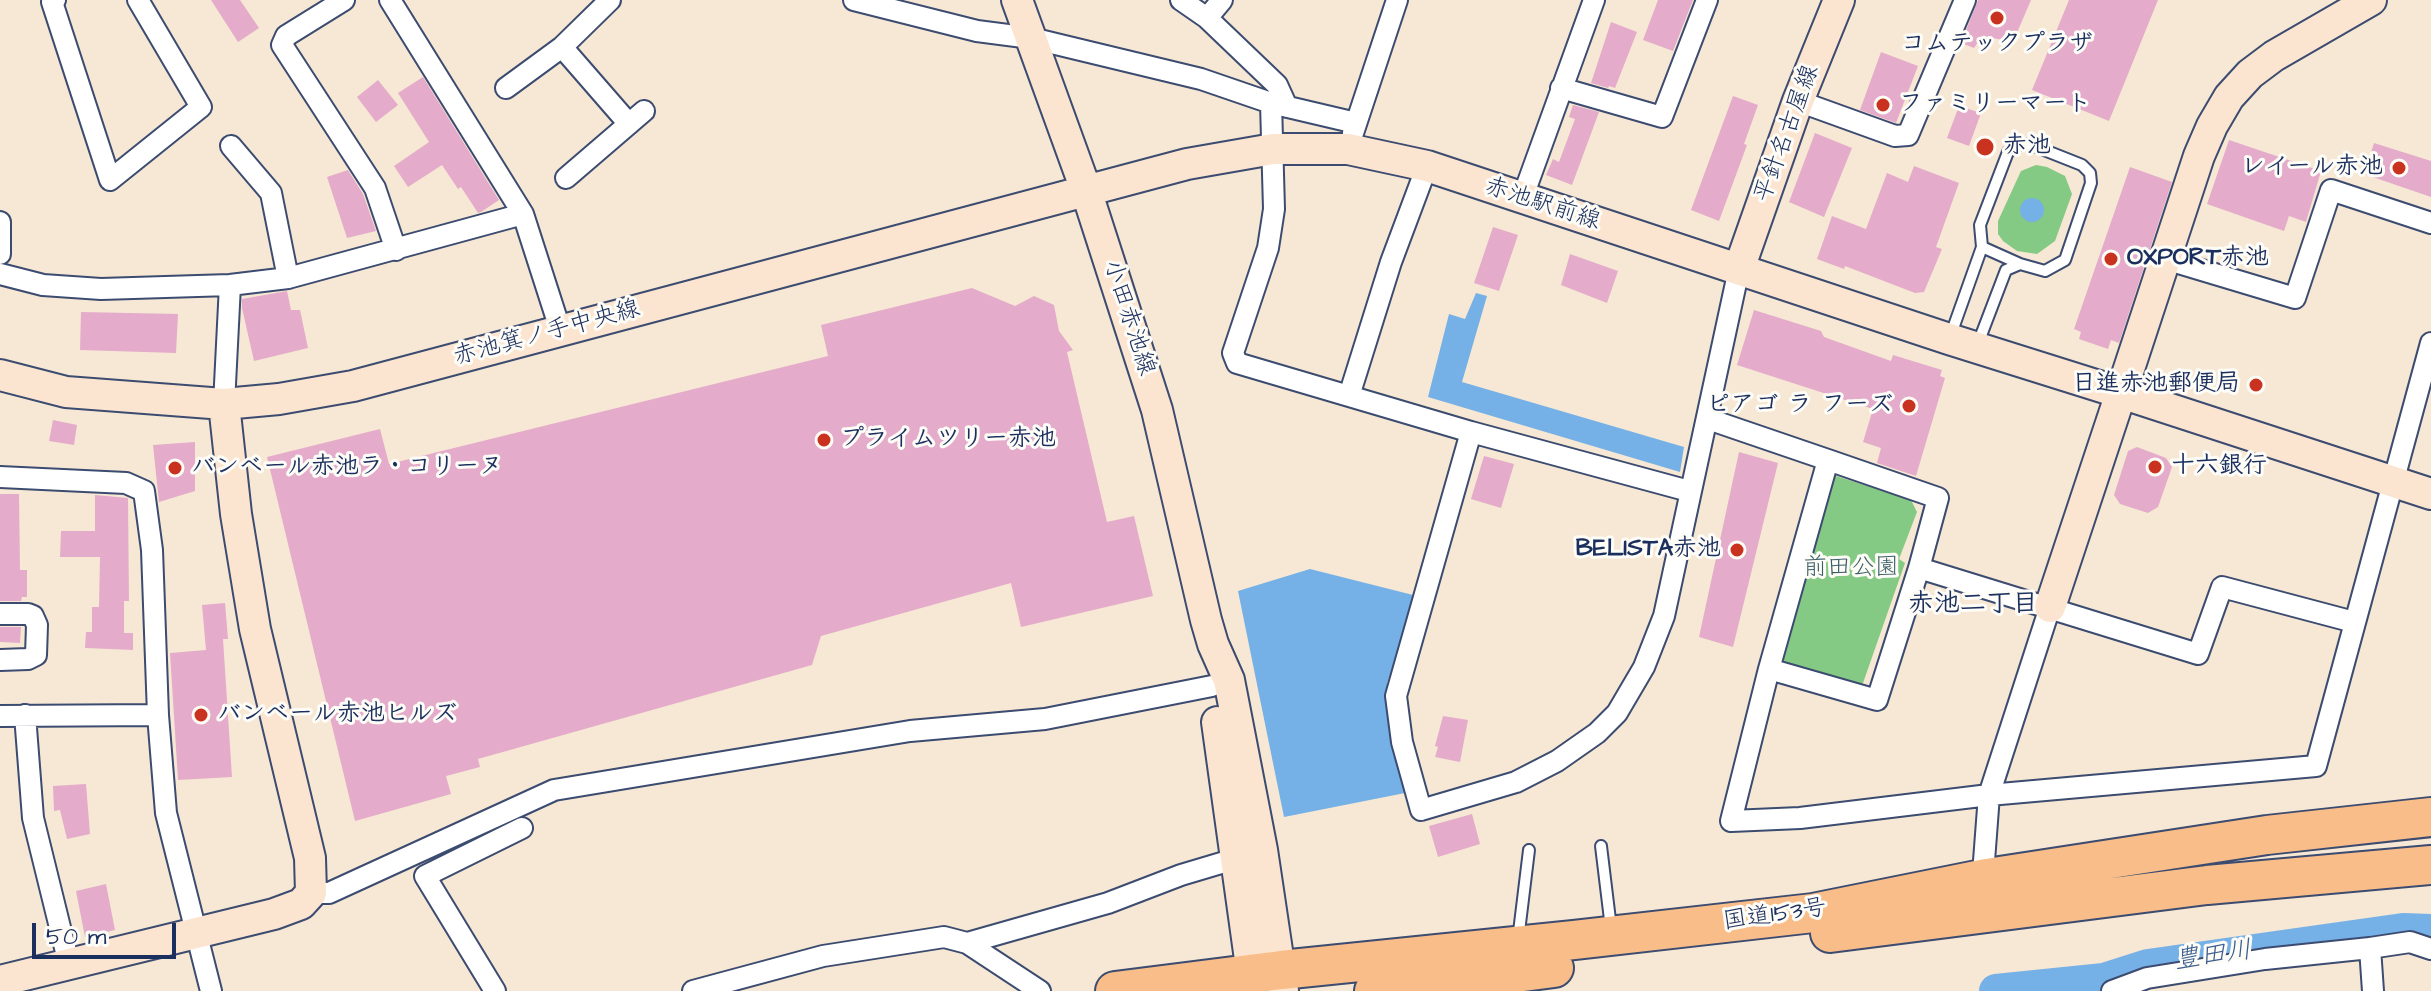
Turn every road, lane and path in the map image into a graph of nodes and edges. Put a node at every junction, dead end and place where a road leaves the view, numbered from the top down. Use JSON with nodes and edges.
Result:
{"nodes":[{"id":1,"x":55,"y":0,"type":"edge"},
{"id":2,"x":138,"y":0,"type":"edge"},
{"id":3,"x":344,"y":0,"type":"edge"},
{"id":4,"x":390,"y":0,"type":"edge"},
{"id":5,"x":610,"y":0,"type":"edge"},
{"id":6,"x":854,"y":0,"type":"edge"},
{"id":7,"x":1017,"y":0,"type":"edge"},
{"id":8,"x":1181,"y":0,"type":"edge"},
{"id":9,"x":1222,"y":0,"type":"edge"},
{"id":10,"x":1397,"y":0,"type":"edge"},
{"id":11,"x":1594,"y":0,"type":"edge"},
{"id":12,"x":1707,"y":0,"type":"edge"},
{"id":13,"x":1839,"y":0,"type":"edge"},
{"id":14,"x":1965,"y":0,"type":"edge"},
{"id":15,"x":2371,"y":0,"type":"edge"},
{"id":16,"x":1207,"y":18,"type":"junction"},
{"id":17,"x":1031,"y":38,"type":"junction"},
{"id":18,"x":562,"y":47,"type":"junction"},
{"id":19,"x":506,"y":88,"type":"dead end"},
{"id":20,"x":1561,"y":88,"type":"junction"},
{"id":21,"x":1798,"y":101,"type":"junction"},
{"id":22,"x":1279,"y":105,"type":"junction"},
{"id":23,"x":1352,"y":136,"type":"junction"},
{"id":24,"x":231,"y":146,"type":"dead end"},
{"id":25,"x":1273,"y":149,"type":"junction"},
{"id":26,"x":1427,"y":166,"type":"junction"},
{"id":27,"x":566,"y":178,"type":"dead end"},
{"id":28,"x":1086,"y":190,"type":"junction"},
{"id":29,"x":1522,"y":199,"type":"junction"},
{"id":30,"x":523,"y":214,"type":"junction"},
{"id":31,"x":0,"y":222,"type":"edge"},
{"id":32,"x":2431,"y":223,"type":"edge"},
{"id":33,"x":1982,"y":247,"type":"junction"},
{"id":34,"x":396,"y":250,"type":"junction"},
{"id":35,"x":0,"y":254,"type":"edge"},
{"id":36,"x":2165,"y":259,"type":"junction"},
{"id":37,"x":2020,"y":264,"type":"junction"},
{"id":38,"x":1739,"y":269,"type":"junction"},
{"id":39,"x":0,"y":274,"type":"edge"},
{"id":40,"x":288,"y":278,"type":"junction"},
{"id":41,"x":230,"y":285,"type":"junction"},
{"id":42,"x":560,"y":329,"type":"junction"},
{"id":43,"x":2431,"y":343,"type":"edge"},
{"id":44,"x":1972,"y":345,"type":"junction"},
{"id":45,"x":0,"y":375,"type":"edge"},
{"id":46,"x":2121,"y":393,"type":"junction"},
{"id":47,"x":1349,"y":396,"type":"junction"},
{"id":48,"x":224,"y":404,"type":"junction"},
{"id":49,"x":1708,"y":419,"type":"junction"},
{"id":50,"x":1471,"y":432,"type":"junction"},
{"id":51,"x":1828,"y":460,"type":"junction"},
{"id":52,"x":0,"y":477,"type":"edge"},
{"id":53,"x":2393,"y":483,"type":"junction"},
{"id":54,"x":1689,"y":491,"type":"junction"},
{"id":55,"x":2431,"y":494,"type":"edge"},
{"id":56,"x":1919,"y":568,"type":"junction"},
{"id":57,"x":2050,"y":607,"type":"junction"},
{"id":58,"x":0,"y":614,"type":"edge"},
{"id":59,"x":2354,"y":622,"type":"junction"},
{"id":60,"x":1213,"y":644,"type":"junction"},
{"id":61,"x":0,"y":660,"type":"edge"},
{"id":62,"x":1769,"y":669,"type":"junction"},
{"id":63,"x":1212,"y":686,"type":"junction"},
{"id":64,"x":25,"y":715,"type":"junction"},
{"id":65,"x":158,"y":715,"type":"junction"},
{"id":66,"x":0,"y":716,"type":"edge"},
{"id":67,"x":1989,"y":795,"type":"junction"},
{"id":68,"x":2431,"y":817,"type":"edge"},
{"id":69,"x":522,"y":828,"type":"dead end"},
{"id":70,"x":1601,"y":846,"type":"dead end"},
{"id":71,"x":1529,"y":850,"type":"dead end"},
{"id":72,"x":1238,"y":858,"type":"junction"},
{"id":73,"x":2431,"y":865,"type":"edge"},
{"id":74,"x":1987,"y":878,"type":"junction"},
{"id":75,"x":311,"y":893,"type":"junction"},
{"id":76,"x":197,"y":934,"type":"junction"},
{"id":77,"x":1612,"y":936,"type":"junction"},
{"id":78,"x":967,"y":943,"type":"junction"},
{"id":79,"x":1517,"y":946,"type":"junction"},
{"id":80,"x":2370,"y":948,"type":"junction"},
{"id":81,"x":2431,"y":949,"type":"edge"},
{"id":82,"x":69,"y":964,"type":"junction"},
{"id":83,"x":1272,"y":978,"type":"edge"},
{"id":84,"x":0,"y":981,"type":"edge"},
{"id":85,"x":211,"y":991,"type":"edge"},
{"id":86,"x":495,"y":991,"type":"edge"},
{"id":87,"x":693,"y":991,"type":"edge"},
{"id":88,"x":1040,"y":991,"type":"edge"},
{"id":89,"x":1115,"y":991,"type":"edge"},
{"id":90,"x":1374,"y":991,"type":"edge"},
{"id":91,"x":2112,"y":991,"type":"edge"},
{"id":92,"x":2373,"y":991,"type":"edge"}],
"edges":[{"from":1,"to":2,"type":"street"},
{"from":3,"to":34,"type":"street"},
{"from":4,"to":30,"type":"street"},
{"from":5,"to":18,"type":"street"},
{"from":6,"to":17,"type":"street"},
{"from":7,"to":17,"type":"street","name":"小田赤池線"},
{"from":8,"to":16,"type":"street"},
{"from":9,"to":16,"type":"street"},
{"from":10,"to":23,"type":"street"},
{"from":11,"to":20,"type":"street"},
{"from":12,"to":20,"type":"street"},
{"from":13,"to":21,"type":"street","name":"平針名古屋線"},
{"from":14,"to":21,"type":"street"},
{"from":15,"to":36,"type":"street"},
{"from":16,"to":22,"type":"street"},
{"from":17,"to":22,"type":"street"},
{"from":17,"to":28,"type":"street","name":"小田赤池線"},
{"from":18,"to":19,"type":"street"},
{"from":18,"to":27,"type":"street"},
{"from":20,"to":29,"type":"street"},
{"from":21,"to":38,"type":"street","name":"平針名古屋線"},
{"from":22,"to":23,"type":"street"},
{"from":22,"to":25,"type":"street"},
{"from":23,"to":25,"type":"street","name":"赤池駅前線"},
{"from":23,"to":26,"type":"street","name":"赤池駅前線"},
{"from":24,"to":40,"type":"street"},
{"from":25,"to":28,"type":"street","name":"赤池駅前線"},
{"from":25,"to":47,"type":"street"},
{"from":26,"to":29,"type":"street","name":"赤池駅前線"},
{"from":26,"to":47,"type":"street"},
{"from":28,"to":42,"type":"street","name":"赤池箕ノ手中央線"},
{"from":28,"to":60,"type":"street","name":"小田赤池線"},
{"from":29,"to":38,"type":"street","name":"赤池駅前線"},
{"from":30,"to":34,"type":"street"},
{"from":30,"to":42,"type":"street"},
{"from":31,"to":35,"type":"street"},
{"from":32,"to":36,"type":"street"},
{"from":33,"to":37,"type":"lane"},
{"from":33,"to":37,"type":"lane"},
{"from":33,"to":44,"type":"lane"},
{"from":34,"to":40,"type":"street"},
{"from":36,"to":46,"type":"street"},
{"from":37,"to":44,"type":"lane"},
{"from":38,"to":44,"type":"street","name":"赤池駅前線"},
{"from":38,"to":49,"type":"street"},
{"from":39,"to":41,"type":"street"},
{"from":40,"to":41,"type":"street"},
{"from":41,"to":48,"type":"street"},
{"from":42,"to":48,"type":"street","name":"赤池箕ノ手中央線"},
{"from":43,"to":53,"type":"street"},
{"from":44,"to":46,"type":"street","name":"赤池駅前線"},
{"from":45,"to":48,"type":"street","name":"赤池箕ノ手中央線"},
{"from":46,"to":53,"type":"street","name":"赤池駅前線"},
{"from":46,"to":57,"type":"street"},
{"from":47,"to":50,"type":"street"},
{"from":48,"to":75,"type":"street"},
{"from":49,"to":51,"type":"street"},
{"from":49,"to":54,"type":"street"},
{"from":50,"to":54,"type":"street"},
{"from":50,"to":54,"type":"street"},
{"from":51,"to":56,"type":"street"},
{"from":51,"to":62,"type":"street"},
{"from":52,"to":65,"type":"street"},
{"from":53,"to":55,"type":"street","name":"赤池駅前線"},
{"from":53,"to":59,"type":"street"},
{"from":56,"to":57,"type":"street"},
{"from":56,"to":62,"type":"street"},
{"from":57,"to":59,"type":"street"},
{"from":57,"to":67,"type":"street"},
{"from":58,"to":61,"type":"street"},
{"from":59,"to":67,"type":"street"},
{"from":60,"to":63,"type":"street","name":"小田赤池線"},
{"from":60,"to":83,"type":"street","name":"小田赤池線"},
{"from":62,"to":67,"type":"street"},
{"from":63,"to":72,"type":"street","name":"小田赤池線"},
{"from":63,"to":75,"type":"street"},
{"from":64,"to":65,"type":"street"},
{"from":64,"to":66,"type":"street"},
{"from":64,"to":82,"type":"street"},
{"from":65,"to":76,"type":"street"},
{"from":67,"to":74,"type":"street"},
{"from":68,"to":74,"type":"highway","name":"国道153号"},
{"from":69,"to":86,"type":"street"},
{"from":70,"to":77,"type":"lane"},
{"from":71,"to":79,"type":"lane"},
{"from":72,"to":78,"type":"street"},
{"from":72,"to":83,"type":"street","name":"小田赤池線"},
{"from":73,"to":90,"type":"highway","name":"国道153号"},
{"from":74,"to":77,"type":"highway","name":"国道153号"},
{"from":75,"to":76,"type":"street"},
{"from":76,"to":82,"type":"street"},
{"from":76,"to":85,"type":"street"},
{"from":77,"to":79,"type":"highway","name":"国道153号"},
{"from":78,"to":87,"type":"street"},
{"from":78,"to":88,"type":"street"},
{"from":79,"to":83,"type":"highway","name":"国道153号"},
{"from":80,"to":81,"type":"street"},
{"from":80,"to":91,"type":"street"},
{"from":80,"to":92,"type":"street"},
{"from":82,"to":84,"type":"street"},
{"from":83,"to":89,"type":"highway","name":"国道153号"}]}
